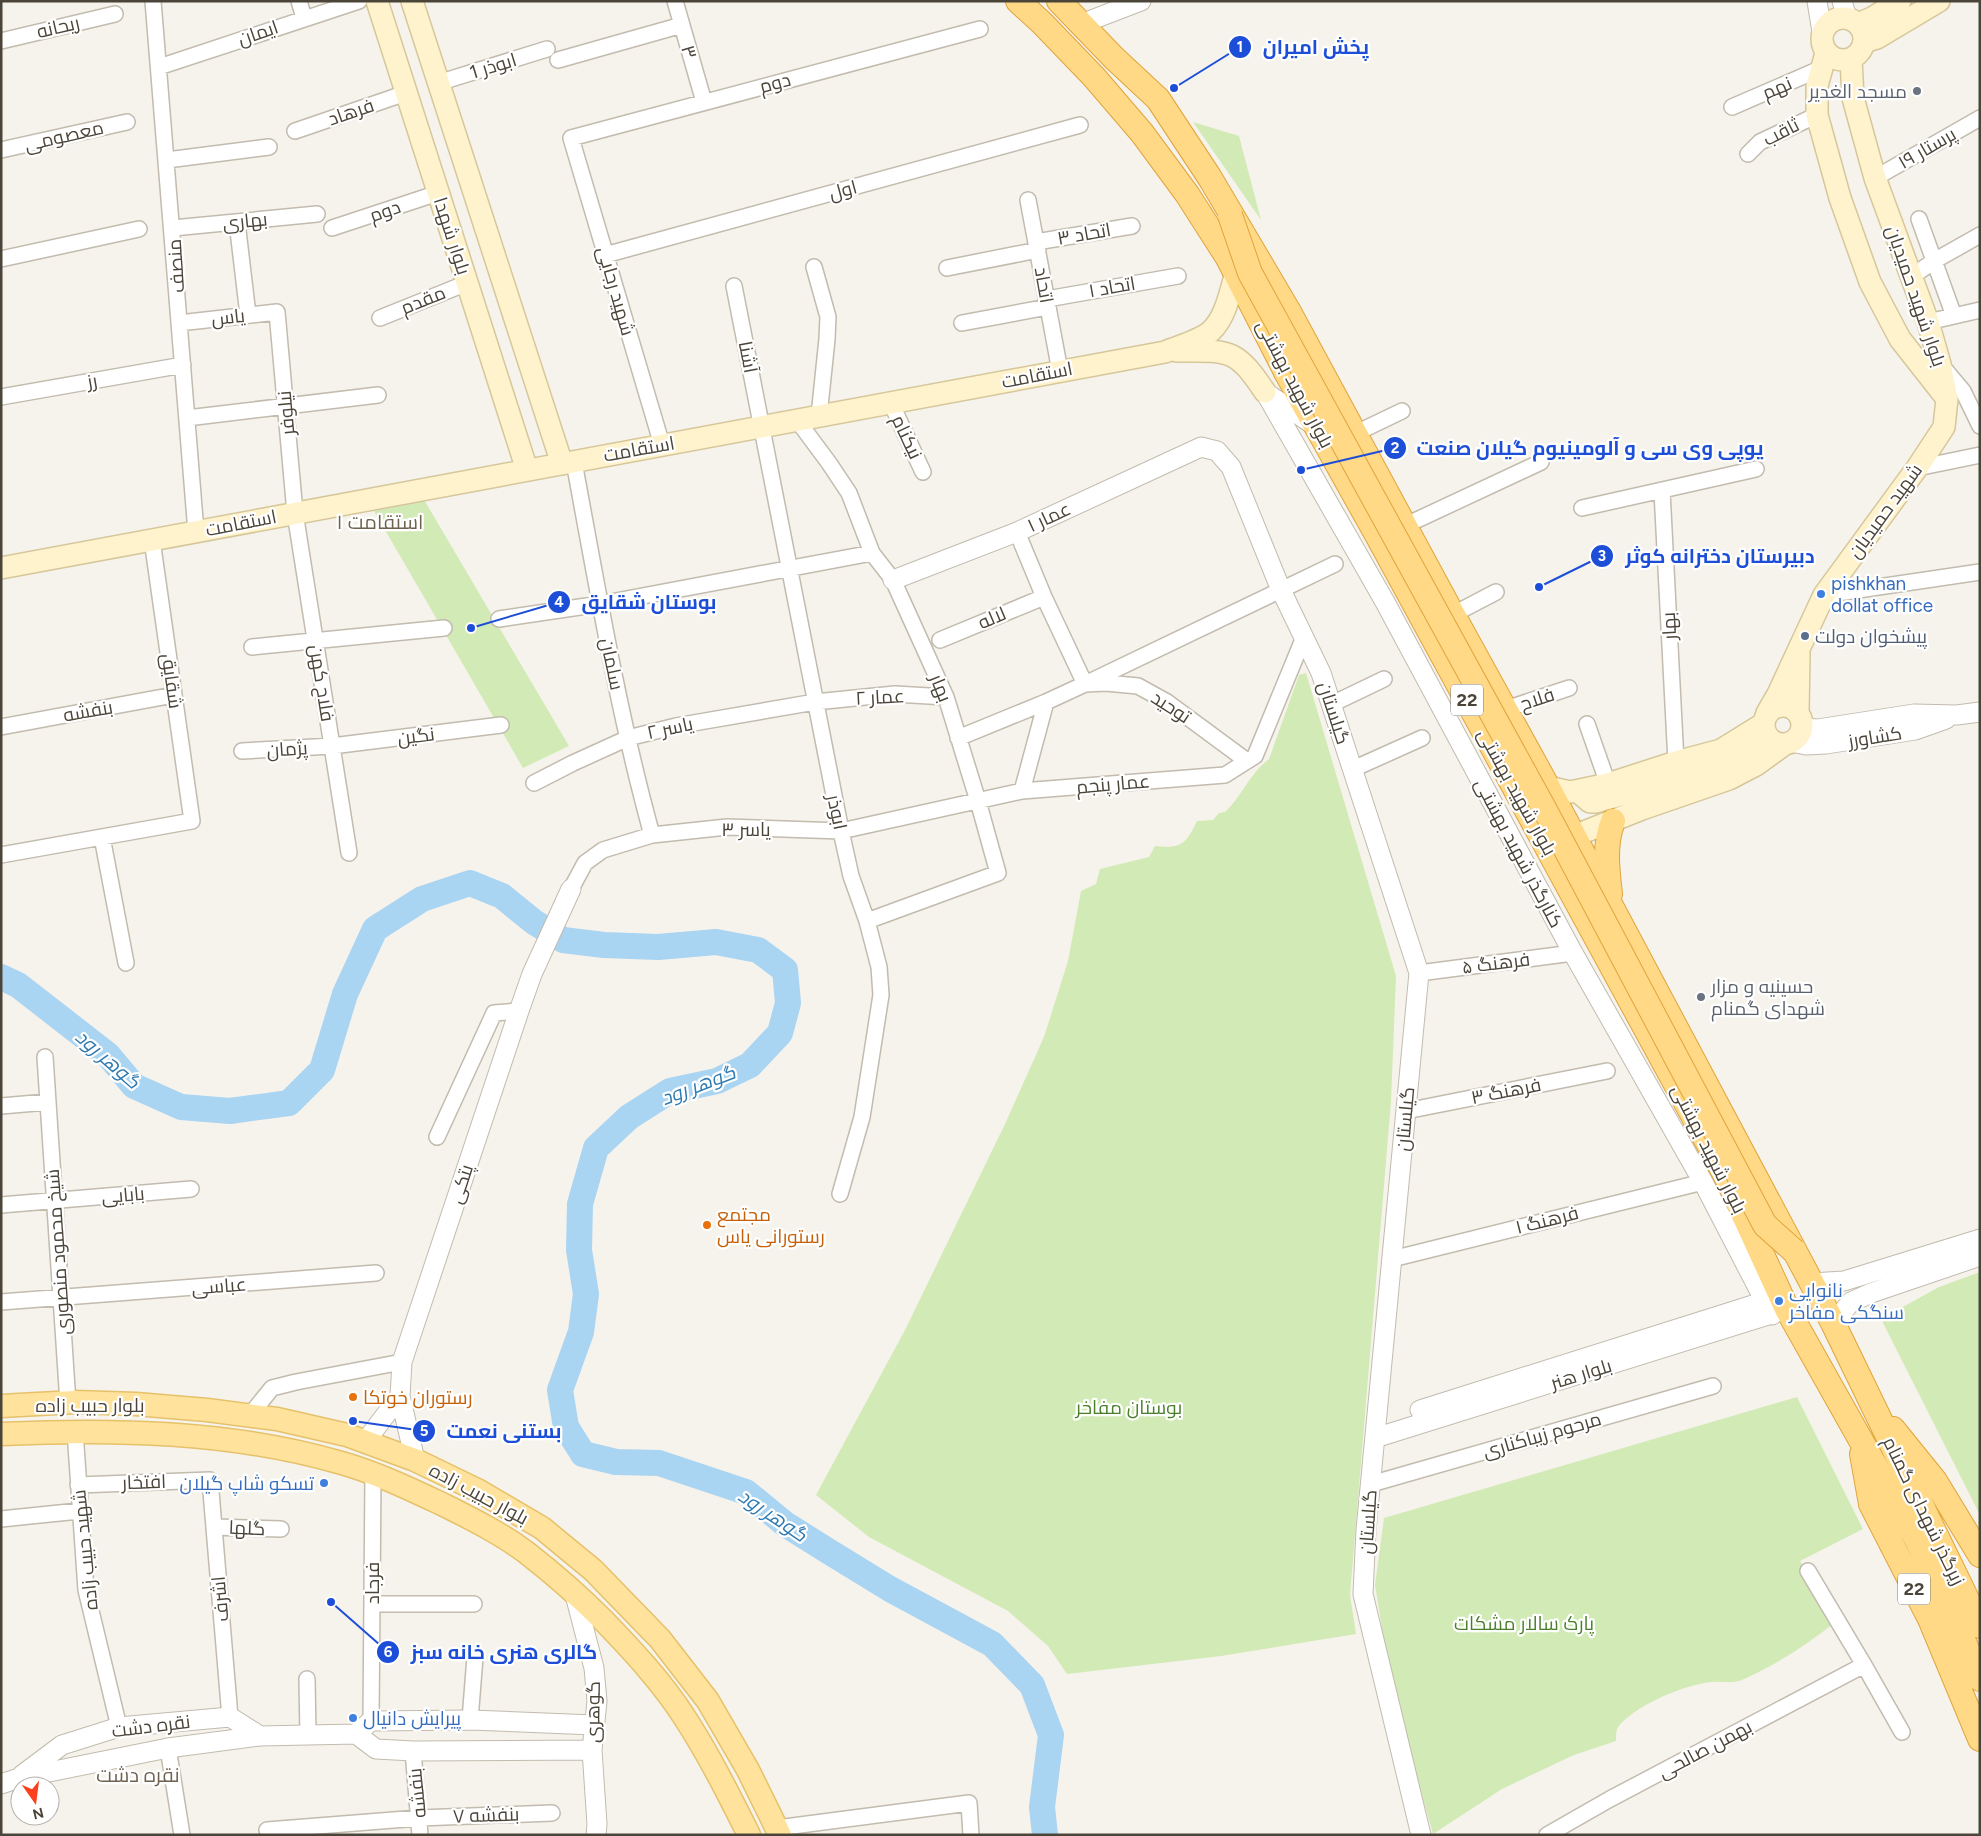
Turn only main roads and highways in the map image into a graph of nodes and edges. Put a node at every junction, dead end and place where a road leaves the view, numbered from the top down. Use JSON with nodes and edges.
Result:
{"nodes":[{"id":1,"x":377,"y":1,"type":"edge"},
{"id":2,"x":412,"y":1,"type":"edge"},
{"id":3,"x":1018,"y":1,"type":"edge"},
{"id":4,"x":1059,"y":1,"type":"edge"},
{"id":5,"x":1900,"y":1,"type":"edge"},
{"id":6,"x":1939,"y":1,"type":"edge"},
{"id":7,"x":1853,"y":21,"type":"edge"},
{"id":8,"x":1823,"y":51,"type":"junction"},
{"id":9,"x":1851,"y":59,"type":"junction"},
{"id":10,"x":1230,"y":215,"type":"junction"},
{"id":11,"x":1236,"y":273,"type":"junction"},
{"id":12,"x":1165,"y":352,"type":"junction"},
{"id":13,"x":1265,"y":392,"type":"road end"},
{"id":14,"x":1947,"y":399,"type":"junction"},
{"id":15,"x":568,"y":463,"type":"junction"},
{"id":16,"x":526,"y":470,"type":"junction"},
{"id":17,"x":1409,"y":535,"type":"junction"},
{"id":18,"x":1390,"y":559,"type":"junction"},
{"id":19,"x":1,"y":568,"type":"edge"},
{"id":20,"x":1437,"y":586,"type":"junction"},
{"id":21,"x":1412,"y":599,"type":"junction"},
{"id":22,"x":1799,"y":645,"type":"junction"},
{"id":23,"x":1782,"y":729,"type":"junction"},
{"id":24,"x":1548,"y":788,"type":"junction"},
{"id":25,"x":1577,"y":791,"type":"junction"},
{"id":26,"x":1613,"y":821,"type":"junction"},
{"id":27,"x":1574,"y":836,"type":"junction"},
{"id":28,"x":1548,"y":848,"type":"junction"},
{"id":29,"x":1611,"y":906,"type":"junction"},
{"id":30,"x":1794,"y":1251,"type":"junction"},
{"id":31,"x":1867,"y":1396,"type":"junction"},
{"id":32,"x":1,"y":1406,"type":"edge"},
{"id":33,"x":1,"y":1434,"type":"edge"},
{"id":34,"x":1860,"y":1438,"type":"junction"},
{"id":35,"x":1978,"y":1547,"type":"edge"},
{"id":36,"x":1980,"y":1626,"type":"edge"},
{"id":37,"x":1980,"y":1679,"type":"edge"},
{"id":38,"x":1980,"y":1739,"type":"edge"},
{"id":39,"x":778,"y":1831,"type":"edge"},
{"id":40,"x":749,"y":1835,"type":"edge"}],
"edges":[{"from":1,"to":16,"type":"main road","name":"بلوار شهدا"},
{"from":2,"to":15,"type":"main road","name":"بلوار شهدا"},
{"from":3,"to":11,"type":"highway","name":"بلوار شهید بهشتی","number":"22"},
{"from":4,"to":10,"type":"highway","name":"بلوار شهید بهشتی","number":"22"},
{"from":5,"to":7,"type":"main road"},
{"from":6,"to":7,"type":"main road"},
{"from":7,"to":8,"type":"main road"},
{"from":7,"to":9,"type":"main road"},
{"from":8,"to":9,"type":"main road"},
{"from":8,"to":14,"type":"main road","name":"بلوار شهید حمیدیان"},
{"from":9,"to":14,"type":"main road","name":"بلوار شهید حمیدیان"},
{"from":10,"to":17,"type":"highway","name":"بلوار شهید بهشتی","number":"22"},
{"from":10,"to":30,"type":"highway","bridge":true},
{"from":11,"to":12,"type":"main road","name":"استقامت"},
{"from":11,"to":18,"type":"highway","name":"بلوار شهید بهشتی","number":"22"},
{"from":12,"to":13,"type":"main road"},
{"from":12,"to":15,"type":"main road","name":"استقامت"},
{"from":14,"to":22,"type":"main road","name":"شهید حمیدیان"},
{"from":15,"to":16,"type":"main road","name":"استقامت"},
{"from":16,"to":19,"type":"main road","name":"استقامت"},
{"from":17,"to":18,"type":"highway"},
{"from":17,"to":20,"type":"highway","name":"بلوار شهید بهشتی","number":"22"},
{"from":18,"to":21,"type":"highway","name":"بلوار شهید بهشتی","number":"22"},
{"from":20,"to":21,"type":"highway"},
{"from":20,"to":24,"type":"highway","name":"بلوار شهید بهشتی","number":"22"},
{"from":21,"to":28,"type":"highway","name":"بلوار شهید بهشتی","number":"22"},
{"from":22,"to":23,"type":"main road","name":"شهید حمیدیان"},
{"from":22,"to":23,"type":"main road","name":"شهید حمیدیان"},
{"from":23,"to":25,"type":"main road","name":"شهید حمیدیان"},
{"from":23,"to":25,"type":"main road"},
{"from":23,"to":26,"type":"main road","name":"شهید حمیدیان"},
{"from":24,"to":25,"type":"main road","name":"شهید حمیدیان"},
{"from":24,"to":27,"type":"highway","name":"بلوار شهید بهشتی","number":"22"},
{"from":26,"to":27,"type":"main road","name":"شهید حمیدیان"},
{"from":26,"to":29,"type":"highway"},
{"from":27,"to":28,"type":"highway"},
{"from":27,"to":29,"type":"highway","name":"بلوار شهید بهشتی","number":"22"},
{"from":28,"to":34,"type":"highway","name":"بلوار شهید بهشتی","number":"22"},
{"from":29,"to":30,"type":"highway","name":"بلوار شهید بهشتی","number":"22"},
{"from":30,"to":31,"type":"highway","name":"بلوار شهید بهشتی","number":"22"},
{"from":31,"to":35,"type":"highway","number":"22"},
{"from":31,"to":36,"type":"highway","name":"زیرگذر شهدای گمنام"},
{"from":32,"to":39,"type":"main road","name":"بلوار حبیب زاده"},
{"from":33,"to":40,"type":"main road","name":"بلوار حبیب زاده"},
{"from":34,"to":37,"type":"highway","name":"زیرگذر شهدای گمنام"},
{"from":34,"to":38,"type":"highway","number":"22"}]}
